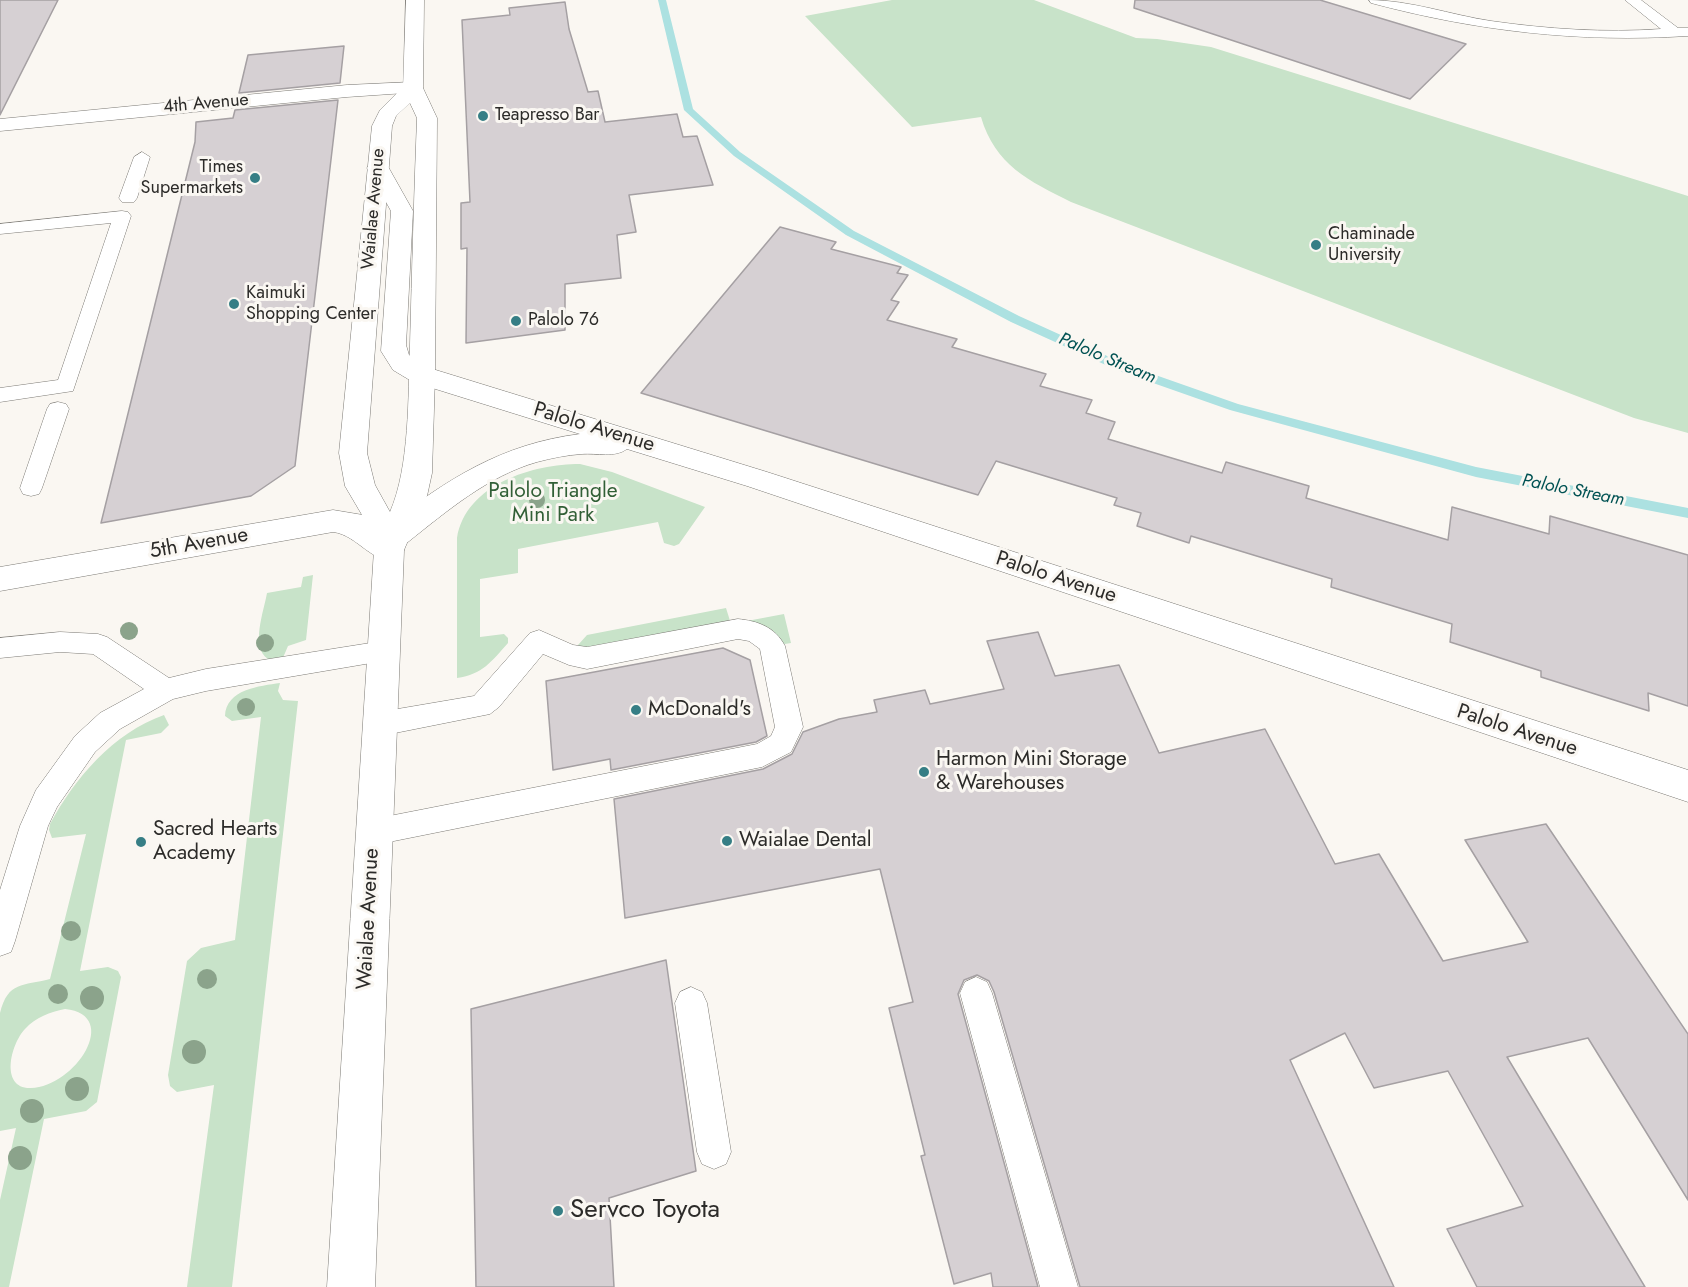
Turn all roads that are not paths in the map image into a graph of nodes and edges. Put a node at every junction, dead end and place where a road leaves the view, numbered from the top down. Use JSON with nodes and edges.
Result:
{"nodes":[{"id":1,"x":415,"y":0,"type":"edge"},
{"id":2,"x":1376,"y":0,"type":"edge"},
{"id":3,"x":1632,"y":0,"type":"edge"},
{"id":4,"x":1682,"y":32,"type":"edge"},
{"id":5,"x":413,"y":88,"type":"junction"},
{"id":6,"x":0,"y":125,"type":"edge"},
{"id":7,"x":142,"y":157,"type":"dead end"},
{"id":8,"x":378,"y":168,"type":"junction"},
{"id":9,"x":125,"y":207,"type":"junction"},
{"id":10,"x":0,"y":229,"type":"edge"},
{"id":11,"x":422,"y":376,"type":"junction"},
{"id":12,"x":0,"y":395,"type":"edge"},
{"id":13,"x":58,"y":409,"type":"dead end"},
{"id":14,"x":656,"y":447,"type":"junction"},
{"id":15,"x":31,"y":488,"type":"dead end"},
{"id":16,"x":393,"y":542,"type":"junction"},
{"id":17,"x":0,"y":579,"type":"edge"},
{"id":18,"x":0,"y":648,"type":"edge"},
{"id":19,"x":383,"y":651,"type":"junction"},
{"id":20,"x":166,"y":690,"type":"junction"},
{"id":21,"x":380,"y":724,"type":"junction"},
{"id":22,"x":1688,"y":786,"type":"edge"},
{"id":23,"x":374,"y":832,"type":"junction"},
{"id":24,"x":0,"y":941,"type":"edge"},
{"id":25,"x":976,"y":993,"type":"dead end"},
{"id":26,"x":691,"y":1003,"type":"dead end"},
{"id":27,"x":714,"y":1152,"type":"dead end"},
{"id":28,"x":351,"y":1287,"type":"edge"},
{"id":29,"x":1059,"y":1287,"type":"edge"}],
"edges":[{"from":1,"to":5,"type":"street","name":"Waialae Avenue"},
{"from":2,"to":4,"type":"lane"},
{"from":3,"to":4,"type":"lane"},
{"from":5,"to":6,"type":"street","name":"4th Avenue"},
{"from":5,"to":8,"type":"street","name":"Waialae Avenue"},
{"from":5,"to":11,"type":"street","name":"Waialae Avenue"},
{"from":7,"to":9,"type":"lane"},
{"from":8,"to":11,"type":"street","name":"Palolo Avenue"},
{"from":8,"to":16,"type":"street","name":"Waialae Avenue"},
{"from":9,"to":10,"type":"lane"},
{"from":9,"to":12,"type":"lane"},
{"from":11,"to":14,"type":"street","name":"Palolo Avenue"},
{"from":11,"to":16,"type":"street","name":"Waialae Avenue"},
{"from":13,"to":15,"type":"lane"},
{"from":14,"to":16,"type":"street"},
{"from":14,"to":22,"type":"street","name":"Palolo Avenue"},
{"from":16,"to":17,"type":"street","name":"5th Avenue"},
{"from":16,"to":19,"type":"street","name":"Waialae Avenue"},
{"from":18,"to":20,"type":"lane"},
{"from":19,"to":20,"type":"lane"},
{"from":19,"to":21,"type":"street","name":"Waialae Avenue"},
{"from":20,"to":24,"type":"lane"},
{"from":21,"to":23,"type":"street","name":"Waialae Avenue"},
{"from":21,"to":23,"type":"lane"},
{"from":23,"to":28,"type":"street","name":"Waialae Avenue"},
{"from":25,"to":29,"type":"lane"},
{"from":26,"to":27,"type":"lane"}]}
